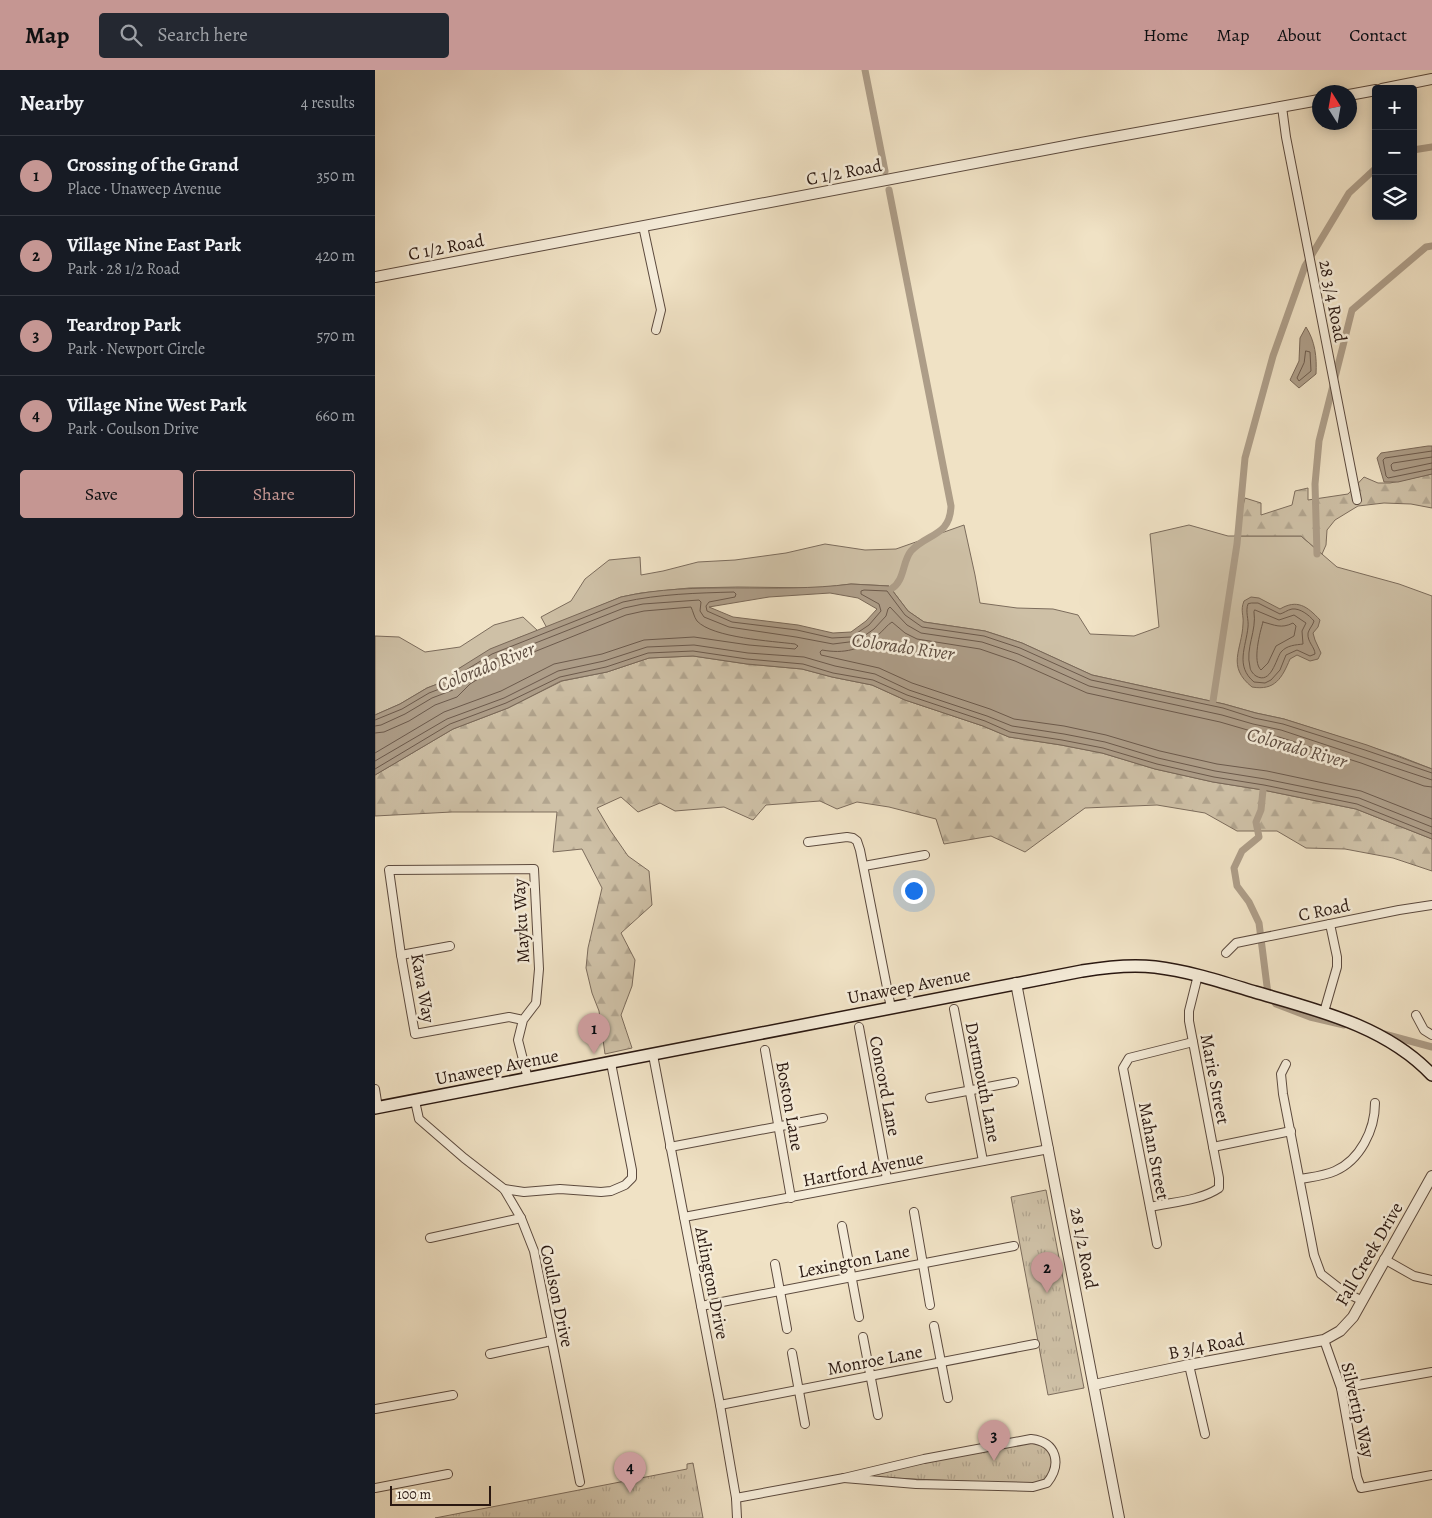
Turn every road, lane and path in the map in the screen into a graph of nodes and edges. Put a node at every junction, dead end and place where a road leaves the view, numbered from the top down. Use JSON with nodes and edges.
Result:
{"nodes":[{"id":1,"x":1432,"y":79,"type":"edge"},
{"id":2,"x":1402,"y":85,"type":"edge"},
{"id":3,"x":1372,"y":91,"type":"edge"},
{"id":4,"x":1357,"y":94,"type":"edge"},
{"id":5,"x":1312,"y":101,"type":"edge"},
{"id":6,"x":1282,"y":107,"type":"junction"},
{"id":7,"x":643,"y":226,"type":"junction"},
{"id":8,"x":375,"y":277,"type":"edge"},
{"id":9,"x":656,"y":330,"type":"dead end"},
{"id":10,"x":1357,"y":500,"type":"dead end"},
{"id":11,"x":808,"y":842,"type":"dead end"},
{"id":12,"x":925,"y":855,"type":"dead end"},
{"id":13,"x":864,"y":866,"type":"junction"},
{"id":14,"x":389,"y":870,"type":"joint"},
{"id":15,"x":1432,"y":904,"type":"edge"},
{"id":16,"x":1330,"y":924,"type":"junction"},
{"id":17,"x":450,"y":946,"type":"dead end"},
{"id":18,"x":1226,"y":953,"type":"dead end"},
{"id":19,"x":401,"y":955,"type":"junction"},
{"id":20,"x":1197,"y":975,"type":"junction"},
{"id":21,"x":1016,"y":984,"type":"junction"},
{"id":22,"x":891,"y":1008,"type":"junction"},
{"id":23,"x":954,"y":1009,"type":"dead end"},
{"id":24,"x":1324,"y":1012,"type":"junction"},
{"id":25,"x":1416,"y":1014,"type":"dead end"},
{"id":26,"x":523,"y":1020,"type":"junction"},
{"id":27,"x":859,"y":1027,"type":"dead end"},
{"id":28,"x":1432,"y":1035,"type":"edge"},
{"id":29,"x":1193,"y":1042,"type":"junction"},
{"id":30,"x":765,"y":1050,"type":"dead end"},
{"id":31,"x":653,"y":1054,"type":"junction"},
{"id":32,"x":611,"y":1063,"type":"junction"},
{"id":33,"x":1286,"y":1064,"type":"dead end"},
{"id":34,"x":1432,"y":1075,"type":"edge"},
{"id":35,"x":528,"y":1079,"type":"junction"},
{"id":36,"x":1015,"y":1082,"type":"dead end"},
{"id":37,"x":375,"y":1089,"type":"edge"},
{"id":38,"x":970,"y":1090,"type":"junction"},
{"id":39,"x":930,"y":1098,"type":"dead end"},
{"id":40,"x":415,"y":1101,"type":"junction"},
{"id":41,"x":1375,"y":1103,"type":"dead end"},
{"id":42,"x":377,"y":1108,"type":"edge"},
{"id":43,"x":823,"y":1118,"type":"dead end"},
{"id":44,"x":778,"y":1127,"type":"junction"},
{"id":45,"x":1291,"y":1131,"type":"junction"},
{"id":46,"x":670,"y":1147,"type":"junction"},
{"id":47,"x":1213,"y":1147,"type":"junction"},
{"id":48,"x":1049,"y":1149,"type":"junction"},
{"id":49,"x":983,"y":1161,"type":"junction"},
{"id":50,"x":1432,"y":1176,"type":"edge"},
{"id":51,"x":887,"y":1179,"type":"junction"},
{"id":52,"x":1300,"y":1179,"type":"junction"},
{"id":53,"x":505,"y":1189,"type":"junction"},
{"id":54,"x":791,"y":1198,"type":"junction"},
{"id":55,"x":1150,"y":1207,"type":"junction"},
{"id":56,"x":914,"y":1212,"type":"dead end"},
{"id":57,"x":684,"y":1217,"type":"junction"},
{"id":58,"x":521,"y":1218,"type":"junction"},
{"id":59,"x":842,"y":1226,"type":"dead end"},
{"id":60,"x":430,"y":1238,"type":"dead end"},
{"id":61,"x":1157,"y":1244,"type":"dead end"},
{"id":62,"x":1014,"y":1246,"type":"dead end"},
{"id":63,"x":1384,"y":1259,"type":"junction"},
{"id":64,"x":923,"y":1263,"type":"junction"},
{"id":65,"x":775,"y":1264,"type":"dead end"},
{"id":66,"x":851,"y":1277,"type":"junction"},
{"id":67,"x":1432,"y":1280,"type":"edge"},
{"id":68,"x":780,"y":1291,"type":"junction"},
{"id":69,"x":1361,"y":1300,"type":"junction"},
{"id":70,"x":701,"y":1306,"type":"junction"},
{"id":71,"x":930,"y":1306,"type":"dead end"},
{"id":72,"x":859,"y":1316,"type":"dead end"},
{"id":73,"x":934,"y":1326,"type":"dead end"},
{"id":74,"x":787,"y":1329,"type":"dead end"},
{"id":75,"x":863,"y":1337,"type":"dead end"},
{"id":76,"x":1324,"y":1340,"type":"junction"},
{"id":77,"x":551,"y":1341,"type":"junction"},
{"id":78,"x":1035,"y":1344,"type":"dead end"},
{"id":79,"x":792,"y":1353,"type":"dead end"},
{"id":80,"x":490,"y":1354,"type":"dead end"},
{"id":81,"x":941,"y":1362,"type":"junction"},
{"id":82,"x":1189,"y":1365,"type":"junction"},
{"id":83,"x":1432,"y":1372,"type":"edge"},
{"id":84,"x":870,"y":1376,"type":"junction"},
{"id":85,"x":1094,"y":1385,"type":"junction"},
{"id":86,"x":1341,"y":1388,"type":"junction"},
{"id":87,"x":799,"y":1390,"type":"junction"},
{"id":88,"x":453,"y":1395,"type":"dead end"},
{"id":89,"x":948,"y":1398,"type":"dead end"},
{"id":90,"x":720,"y":1405,"type":"junction"},
{"id":91,"x":375,"y":1409,"type":"edge"},
{"id":92,"x":877,"y":1415,"type":"dead end"},
{"id":93,"x":805,"y":1424,"type":"dead end"},
{"id":94,"x":1205,"y":1434,"type":"dead end"},
{"id":95,"x":448,"y":1474,"type":"dead end"},
{"id":96,"x":1432,"y":1475,"type":"edge"},
{"id":97,"x":843,"y":1478,"type":"junction"},
{"id":98,"x":580,"y":1482,"type":"dead end"},
{"id":99,"x":375,"y":1488,"type":"edge"},
{"id":100,"x":736,"y":1498,"type":"junction"},
{"id":101,"x":737,"y":1518,"type":"edge"},
{"id":102,"x":1119,"y":1518,"type":"edge"}],
"edges":[{"from":1,"to":2,"type":"street"},
{"from":3,"to":4,"type":"street"},
{"from":5,"to":6,"type":"street","name":"C 1/2 Road"},
{"from":6,"to":7,"type":"street","name":"C 1/2 Road"},
{"from":6,"to":10,"type":"street","name":"28 3/4 Road"},
{"from":7,"to":8,"type":"street","name":"C 1/2 Road"},
{"from":7,"to":9,"type":"street"},
{"from":11,"to":13,"type":"street"},
{"from":12,"to":13,"type":"street"},
{"from":13,"to":22,"type":"street"},
{"from":14,"to":19,"type":"street","name":"Kava Way"},
{"from":14,"to":26,"type":"street","name":"Mayku Way"},
{"from":15,"to":16,"type":"street","name":"C Road"},
{"from":16,"to":18,"type":"street","name":"C Road"},
{"from":16,"to":24,"type":"street"},
{"from":17,"to":19,"type":"street"},
{"from":19,"to":26,"type":"street","name":"Kava Way"},
{"from":20,"to":21,"type":"main road","name":"Unaweep Avenue"},
{"from":20,"to":24,"type":"main road","name":"Unaweep Avenue"},
{"from":20,"to":29,"type":"street","name":"Marie Street"},
{"from":21,"to":22,"type":"main road","name":"Unaweep Avenue"},
{"from":21,"to":48,"type":"street","name":"28 1/2 Road"},
{"from":22,"to":31,"type":"main road","name":"Unaweep Avenue"},
{"from":23,"to":38,"type":"street","name":"Dartmouth Lane"},
{"from":24,"to":34,"type":"main road","name":"Unaweep Avenue"},
{"from":25,"to":28,"type":"street"},
{"from":26,"to":35,"type":"street","name":"Mayku Way"},
{"from":27,"to":51,"type":"street","name":"Concord Lane"},
{"from":29,"to":47,"type":"street","name":"Marie Street"},
{"from":29,"to":55,"type":"street","name":"Mahan Street"},
{"from":30,"to":44,"type":"street","name":"Boston Lane"},
{"from":31,"to":32,"type":"main road","name":"Unaweep Avenue"},
{"from":31,"to":46,"type":"street","name":"Arlington Drive"},
{"from":32,"to":35,"type":"main road","name":"Unaweep Avenue"},
{"from":32,"to":53,"type":"street"},
{"from":33,"to":45,"type":"street"},
{"from":35,"to":40,"type":"main road","name":"Unaweep Avenue"},
{"from":36,"to":38,"type":"street"},
{"from":37,"to":42,"type":"street"},
{"from":38,"to":39,"type":"street"},
{"from":38,"to":49,"type":"street","name":"Dartmouth Lane"},
{"from":40,"to":42,"type":"main road","name":"Unaweep Avenue"},
{"from":40,"to":53,"type":"street","name":"Coulson Drive"},
{"from":41,"to":52,"type":"street"},
{"from":43,"to":44,"type":"street"},
{"from":44,"to":46,"type":"street"},
{"from":44,"to":54,"type":"street","name":"Boston Lane"},
{"from":45,"to":47,"type":"street"},
{"from":45,"to":52,"type":"street"},
{"from":46,"to":57,"type":"street","name":"Arlington Drive"},
{"from":47,"to":55,"type":"street","name":"Marie Street"},
{"from":48,"to":49,"type":"street","name":"Hartford Avenue"},
{"from":48,"to":85,"type":"street","name":"28 1/2 Road"},
{"from":49,"to":51,"type":"street","name":"Hartford Avenue"},
{"from":50,"to":63,"type":"street","name":"Fall Creek Drive"},
{"from":51,"to":54,"type":"street","name":"Hartford Avenue"},
{"from":52,"to":69,"type":"street"},
{"from":53,"to":58,"type":"street","name":"Coulson Drive"},
{"from":54,"to":57,"type":"street","name":"Hartford Avenue"},
{"from":55,"to":61,"type":"street","name":"Mahan Street"},
{"from":56,"to":64,"type":"street"},
{"from":57,"to":70,"type":"street","name":"Arlington Drive"},
{"from":58,"to":60,"type":"street"},
{"from":58,"to":77,"type":"street","name":"Coulson Drive"},
{"from":59,"to":66,"type":"street"},
{"from":62,"to":64,"type":"street","name":"Lexington Lane"},
{"from":63,"to":67,"type":"street"},
{"from":63,"to":69,"type":"street","name":"Fall Creek Drive"},
{"from":64,"to":66,"type":"street","name":"Lexington Lane"},
{"from":64,"to":71,"type":"street"},
{"from":65,"to":68,"type":"street"},
{"from":66,"to":68,"type":"street","name":"Lexington Lane"},
{"from":66,"to":72,"type":"street"},
{"from":68,"to":70,"type":"street","name":"Lexington Lane"},
{"from":68,"to":74,"type":"street"},
{"from":69,"to":76,"type":"street","name":"Fall Creek Drive"},
{"from":70,"to":90,"type":"street","name":"Arlington Drive"},
{"from":73,"to":81,"type":"street"},
{"from":75,"to":84,"type":"street"},
{"from":76,"to":82,"type":"street","name":"B 3/4 Road"},
{"from":76,"to":86,"type":"street","name":"Silvertip Way"},
{"from":77,"to":80,"type":"street"},
{"from":77,"to":98,"type":"street","name":"Coulson Drive"},
{"from":78,"to":81,"type":"street","name":"Monroe Lane"},
{"from":79,"to":87,"type":"street"},
{"from":81,"to":84,"type":"street","name":"Monroe Lane"},
{"from":81,"to":89,"type":"street"},
{"from":82,"to":85,"type":"street","name":"B 3/4 Road"},
{"from":82,"to":94,"type":"street"},
{"from":83,"to":86,"type":"street"},
{"from":84,"to":87,"type":"street","name":"Monroe Lane"},
{"from":84,"to":92,"type":"street"},
{"from":85,"to":102,"type":"street","name":"28 1/2 Road"},
{"from":86,"to":96,"type":"street","name":"Silvertip Way"},
{"from":87,"to":90,"type":"street","name":"Monroe Lane"},
{"from":87,"to":93,"type":"street"},
{"from":88,"to":91,"type":"street"},
{"from":90,"to":100,"type":"street","name":"Arlington Drive"},
{"from":95,"to":99,"type":"street"},
{"from":97,"to":97,"type":"street"},
{"from":97,"to":100,"type":"street"},
{"from":100,"to":101,"type":"street","name":"Arlington Drive"}]}
